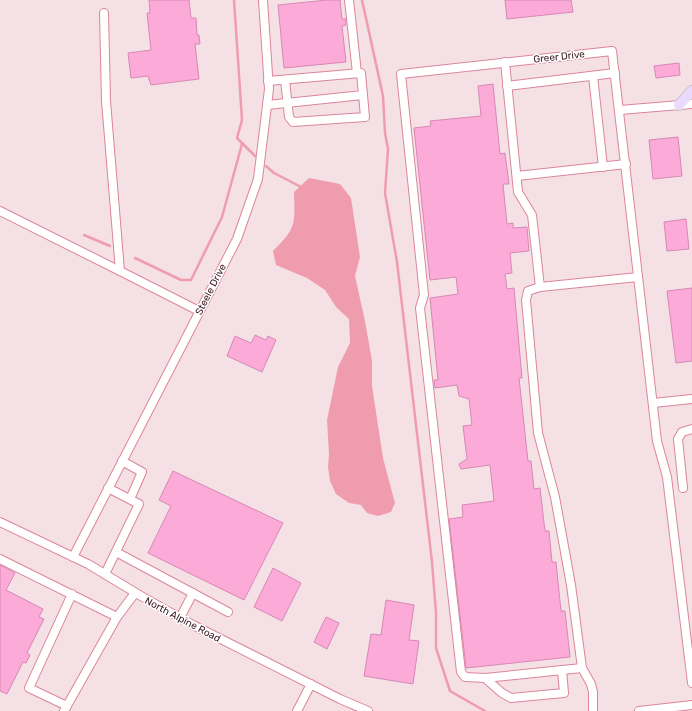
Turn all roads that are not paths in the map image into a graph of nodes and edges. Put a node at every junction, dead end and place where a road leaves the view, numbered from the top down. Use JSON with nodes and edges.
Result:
{"nodes":[{"id":1,"x":263,"y":0,"type":"edge"},
{"id":2,"x":349,"y":0,"type":"edge"},
{"id":3,"x":104,"y":13,"type":"dead end"},
{"id":4,"x":505,"y":62,"type":"junction"},
{"id":5,"x":357,"y":73,"type":"junction"},
{"id":6,"x":615,"y":74,"type":"junction"},
{"id":7,"x":593,"y":76,"type":"junction"},
{"id":8,"x":285,"y":80,"type":"junction"},
{"id":9,"x":268,"y":81,"type":"junction"},
{"id":10,"x":507,"y":86,"type":"junction"},
{"id":11,"x":692,"y":91,"type":"edge"},
{"id":12,"x":363,"y":95,"type":"junction"},
{"id":13,"x":288,"y":102,"type":"junction"},
{"id":14,"x":692,"y":104,"type":"edge"},
{"id":15,"x":267,"y":105,"type":"junction"},
{"id":16,"x":679,"y":105,"type":"junction"},
{"id":17,"x":620,"y":110,"type":"junction"},
{"id":18,"x":626,"y":164,"type":"junction"},
{"id":19,"x":603,"y":167,"type":"junction"},
{"id":20,"x":517,"y":176,"type":"junction"},
{"id":21,"x":0,"y":211,"type":"edge"},
{"id":22,"x":120,"y":271,"type":"junction"},
{"id":23,"x":638,"y":277,"type":"junction"},
{"id":24,"x":540,"y":287,"type":"junction"},
{"id":25,"x":199,"y":311,"type":"junction"},
{"id":26,"x":692,"y":399,"type":"edge"},
{"id":27,"x":653,"y":403,"type":"junction"},
{"id":28,"x":692,"y":429,"type":"edge"},
{"id":29,"x":122,"y":461,"type":"junction"},
{"id":30,"x":108,"y":488,"type":"junction"},
{"id":31,"x":683,"y":488,"type":"dead end"},
{"id":32,"x":130,"y":499,"type":"junction"},
{"id":33,"x":0,"y":522,"type":"edge"},
{"id":34,"x":116,"y":552,"type":"junction"},
{"id":35,"x":73,"y":556,"type":"junction"},
{"id":36,"x":0,"y":559,"type":"edge"},
{"id":37,"x":104,"y":574,"type":"junction"},
{"id":38,"x":135,"y":593,"type":"junction"},
{"id":39,"x":193,"y":593,"type":"junction"},
{"id":40,"x":72,"y":594,"type":"junction"},
{"id":41,"x":228,"y":612,"type":"dead end"},
{"id":42,"x":117,"y":617,"type":"junction"},
{"id":43,"x":180,"y":618,"type":"junction"},
{"id":44,"x":582,"y":668,"type":"junction"},
{"id":45,"x":562,"y":670,"type":"junction"},
{"id":46,"x":485,"y":678,"type":"junction"},
{"id":47,"x":692,"y":683,"type":"edge"},
{"id":48,"x":311,"y":684,"type":"junction"},
{"id":49,"x":692,"y":705,"type":"edge"},
{"id":50,"x":65,"y":708,"type":"edge"},
{"id":51,"x":296,"y":711,"type":"edge"},
{"id":52,"x":368,"y":711,"type":"edge"},
{"id":53,"x":593,"y":711,"type":"edge"},
{"id":54,"x":639,"y":711,"type":"edge"}],
"edges":[{"from":1,"to":9,"type":"street","name":"Steele Drive"},
{"from":2,"to":5,"type":"street"},
{"from":3,"to":22,"type":"street"},
{"from":4,"to":6,"type":"street","name":"Greer Drive"},
{"from":4,"to":10,"type":"street"},
{"from":4,"to":46,"type":"street","name":"Greer Drive"},
{"from":5,"to":8,"type":"street"},
{"from":5,"to":12,"type":"street"},
{"from":6,"to":7,"type":"street"},
{"from":6,"to":17,"type":"street"},
{"from":7,"to":10,"type":"street"},
{"from":7,"to":19,"type":"street"},
{"from":8,"to":9,"type":"street"},
{"from":8,"to":13,"type":"street"},
{"from":9,"to":15,"type":"street","name":"Steele Drive"},
{"from":10,"to":20,"type":"street"},
{"from":11,"to":16,"type":"main road"},
{"from":12,"to":13,"type":"street"},
{"from":12,"to":13,"type":"street"},
{"from":13,"to":15,"type":"street"},
{"from":14,"to":16,"type":"street"},
{"from":15,"to":25,"type":"street","name":"Steele Drive"},
{"from":16,"to":17,"type":"street"},
{"from":17,"to":18,"type":"street"},
{"from":18,"to":19,"type":"street"},
{"from":18,"to":23,"type":"street"},
{"from":19,"to":20,"type":"street"},
{"from":20,"to":24,"type":"street"},
{"from":21,"to":22,"type":"street"},
{"from":22,"to":25,"type":"street"},
{"from":23,"to":24,"type":"street"},
{"from":23,"to":27,"type":"street"},
{"from":24,"to":44,"type":"street"},
{"from":25,"to":29,"type":"street","name":"Steele Drive"},
{"from":26,"to":27,"type":"street"},
{"from":27,"to":47,"type":"street"},
{"from":28,"to":31,"type":"street"},
{"from":29,"to":30,"type":"street","name":"Steele Drive"},
{"from":29,"to":32,"type":"street"},
{"from":30,"to":32,"type":"street"},
{"from":30,"to":35,"type":"street","name":"Steele Drive"},
{"from":32,"to":34,"type":"street"},
{"from":33,"to":35,"type":"street","name":"North Alpine Road"},
{"from":34,"to":37,"type":"street"},
{"from":34,"to":39,"type":"street"},
{"from":35,"to":37,"type":"street","name":"North Alpine Road"},
{"from":36,"to":40,"type":"street"},
{"from":37,"to":38,"type":"street","name":"North Alpine Road"},
{"from":38,"to":42,"type":"street"},
{"from":38,"to":43,"type":"street","name":"North Alpine Road"},
{"from":39,"to":41,"type":"street"},
{"from":39,"to":43,"type":"street"},
{"from":40,"to":42,"type":"street"},
{"from":40,"to":50,"type":"street"},
{"from":42,"to":50,"type":"street"},
{"from":43,"to":48,"type":"street","name":"North Alpine Road"},
{"from":44,"to":45,"type":"street"},
{"from":44,"to":53,"type":"street"},
{"from":45,"to":46,"type":"street"},
{"from":45,"to":46,"type":"street"},
{"from":48,"to":51,"type":"street"},
{"from":48,"to":52,"type":"street","name":"North Alpine Road"},
{"from":49,"to":54,"type":"street"}]}
